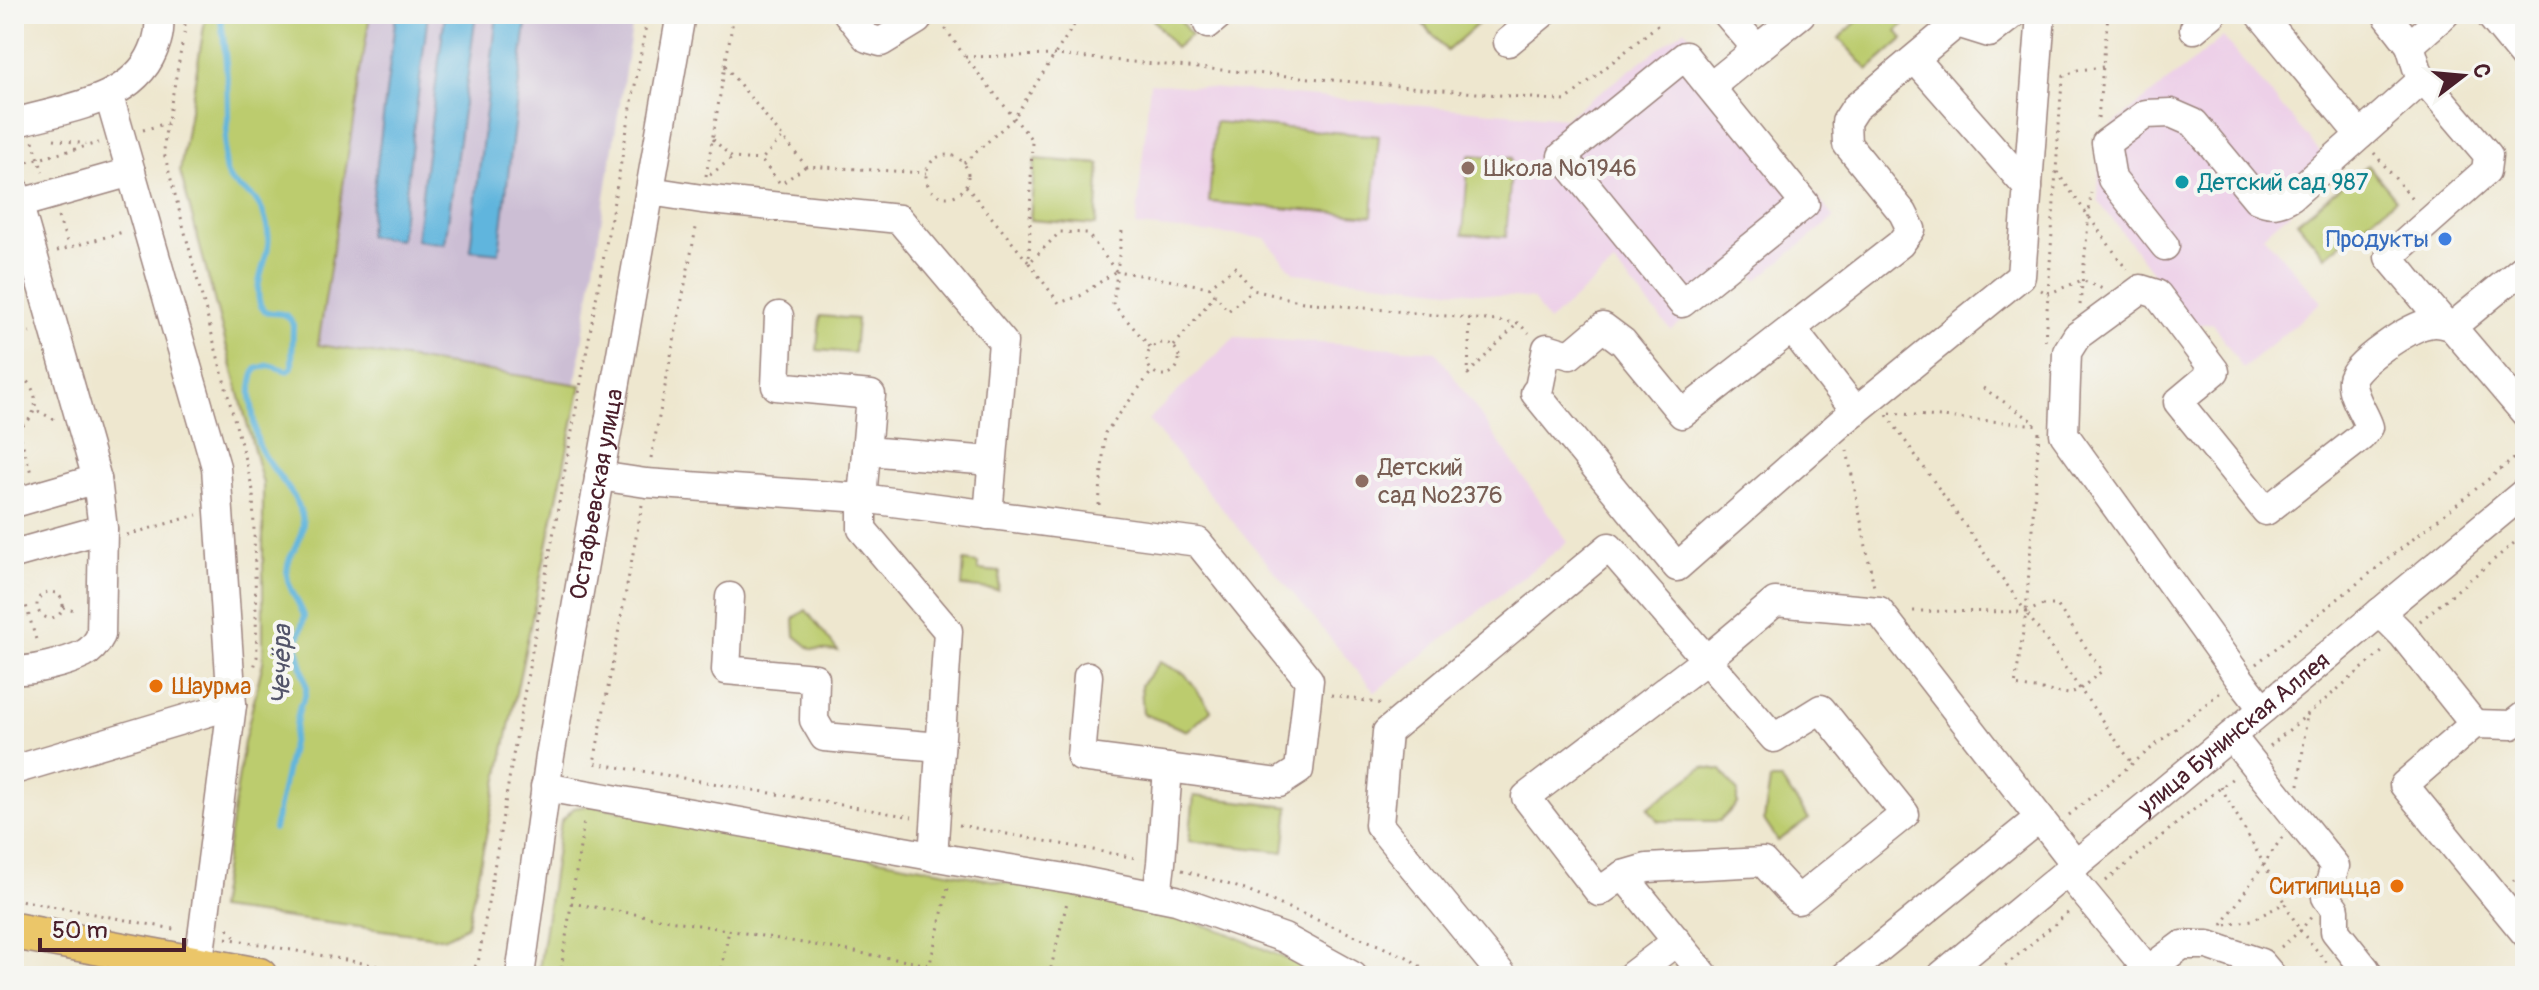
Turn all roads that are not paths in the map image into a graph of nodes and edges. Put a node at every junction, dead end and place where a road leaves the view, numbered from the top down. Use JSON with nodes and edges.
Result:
{"nodes":[{"id":1,"x":158,"y":14,"type":"edge"},
{"id":2,"x":681,"y":14,"type":"edge"},
{"id":3,"x":848,"y":14,"type":"edge"},
{"id":4,"x":919,"y":14,"type":"edge"},
{"id":5,"x":1542,"y":14,"type":"edge"},
{"id":6,"x":1727,"y":14,"type":"edge"},
{"id":7,"x":1801,"y":14,"type":"edge"},
{"id":8,"x":2013,"y":14,"type":"edge"},
{"id":9,"x":2041,"y":14,"type":"edge"},
{"id":10,"x":2260,"y":14,"type":"edge"},
{"id":11,"x":2386,"y":14,"type":"edge"},
{"id":12,"x":2445,"y":14,"type":"edge"},
{"id":13,"x":2489,"y":14,"type":"edge"},
{"id":14,"x":1954,"y":18,"type":"edge"},
{"id":15,"x":1508,"y":42,"type":"dead end"},
{"id":16,"x":2410,"y":45,"type":"junction"},
{"id":17,"x":1757,"y":49,"type":"junction"},
{"id":18,"x":2525,"y":58,"type":"edge"},
{"id":19,"x":1915,"y":59,"type":"junction"},
{"id":20,"x":2421,"y":81,"type":"junction"},
{"id":21,"x":1710,"y":87,"type":"junction"},
{"id":22,"x":109,"y":96,"type":"junction"},
{"id":23,"x":14,"y":123,"type":"edge"},
{"id":24,"x":2360,"y":135,"type":"junction"},
{"id":25,"x":131,"y":172,"type":"junction"},
{"id":26,"x":2028,"y":188,"type":"junction"},
{"id":27,"x":650,"y":191,"type":"junction"},
{"id":28,"x":16,"y":199,"type":"edge"},
{"id":29,"x":25,"y":246,"type":"edge"},
{"id":30,"x":2165,"y":246,"type":"dead end"},
{"id":31,"x":2525,"y":267,"type":"edge"},
{"id":32,"x":779,"y":316,"type":"dead end"},
{"id":33,"x":2448,"y":326,"type":"junction"},
{"id":34,"x":1792,"y":329,"type":"junction"},
{"id":35,"x":2525,"y":413,"type":"edge"},
{"id":36,"x":1849,"y":417,"type":"junction"},
{"id":37,"x":866,"y":451,"type":"junction"},
{"id":38,"x":979,"y":460,"type":"dead end"},
{"id":39,"x":599,"y":476,"type":"junction"},
{"id":40,"x":97,"y":479,"type":"junction"},
{"id":41,"x":2525,"y":492,"type":"edge"},
{"id":42,"x":862,"y":498,"type":"junction"},
{"id":43,"x":26,"y":500,"type":"edge"},
{"id":44,"x":988,"y":515,"type":"junction"},
{"id":45,"x":102,"y":535,"type":"junction"},
{"id":46,"x":14,"y":554,"type":"edge"},
{"id":47,"x":730,"y":597,"type":"dead end"},
{"id":48,"x":2380,"y":612,"type":"junction"},
{"id":49,"x":1707,"y":659,"type":"junction"},
{"id":50,"x":14,"y":670,"type":"edge"},
{"id":51,"x":1088,"y":676,"type":"dead end"},
{"id":52,"x":232,"y":705,"type":"junction"},
{"id":53,"x":2263,"y":709,"type":"junction"},
{"id":54,"x":2525,"y":715,"type":"edge"},
{"id":55,"x":2474,"y":724,"type":"junction"},
{"id":56,"x":2231,"y":736,"type":"junction"},
{"id":57,"x":940,"y":747,"type":"junction"},
{"id":58,"x":1168,"y":768,"type":"junction"},
{"id":59,"x":14,"y":770,"type":"edge"},
{"id":60,"x":545,"y":787,"type":"junction"},
{"id":61,"x":2044,"y":825,"type":"junction"},
{"id":62,"x":944,"y":858,"type":"junction"},
{"id":63,"x":2071,"y":868,"type":"junction"},
{"id":64,"x":1623,"y":875,"type":"junction"},
{"id":65,"x":1157,"y":896,"type":"junction"},
{"id":66,"x":14,"y":931,"type":"edge"},
{"id":67,"x":2525,"y":933,"type":"edge"},
{"id":68,"x":1677,"y":941,"type":"junction"},
{"id":69,"x":2366,"y":970,"type":"dead end"},
{"id":70,"x":198,"y":971,"type":"edge"},
{"id":71,"x":2145,"y":973,"type":"edge"},
{"id":72,"x":259,"y":976,"type":"edge"},
{"id":73,"x":520,"y":976,"type":"edge"},
{"id":74,"x":1353,"y":976,"type":"edge"},
{"id":75,"x":1503,"y":976,"type":"edge"},
{"id":76,"x":1631,"y":976,"type":"edge"},
{"id":77,"x":1705,"y":976,"type":"edge"},
{"id":78,"x":1845,"y":976,"type":"edge"},
{"id":79,"x":1941,"y":976,"type":"edge"},
{"id":80,"x":2272,"y":976,"type":"edge"}],
"edges":[{"from":1,"to":22,"type":"street"},
{"from":2,"to":27,"type":"street","name":"Остафьевская улица"},
{"from":3,"to":4,"type":"street"},
{"from":5,"to":15,"type":"street"},
{"from":6,"to":17,"type":"street"},
{"from":7,"to":17,"type":"street"},
{"from":8,"to":14,"type":"street"},
{"from":9,"to":26,"type":"street"},
{"from":10,"to":24,"type":"street"},
{"from":11,"to":16,"type":"street"},
{"from":12,"to":16,"type":"street"},
{"from":13,"to":18,"type":"street"},
{"from":14,"to":19,"type":"street"},
{"from":16,"to":20,"type":"street"},
{"from":17,"to":21,"type":"street"},
{"from":19,"to":26,"type":"street"},
{"from":19,"to":34,"type":"street"},
{"from":20,"to":24,"type":"street"},
{"from":20,"to":33,"type":"street"},
{"from":21,"to":21,"type":"street"},
{"from":22,"to":23,"type":"street"},
{"from":22,"to":25,"type":"street"},
{"from":24,"to":30,"type":"street"},
{"from":25,"to":28,"type":"street"},
{"from":25,"to":52,"type":"street"},
{"from":26,"to":36,"type":"street"},
{"from":27,"to":39,"type":"street","name":"Остафьевская улица"},
{"from":27,"to":44,"type":"street"},
{"from":28,"to":29,"type":"street"},
{"from":29,"to":40,"type":"street"},
{"from":31,"to":33,"type":"street"},
{"from":32,"to":37,"type":"street"},
{"from":33,"to":35,"type":"street"},
{"from":33,"to":53,"type":"street"},
{"from":34,"to":36,"type":"street"},
{"from":34,"to":36,"type":"street"},
{"from":37,"to":38,"type":"street"},
{"from":37,"to":42,"type":"street"},
{"from":39,"to":42,"type":"street"},
{"from":39,"to":60,"type":"street","name":"Остафьевская улица"},
{"from":40,"to":43,"type":"street"},
{"from":40,"to":45,"type":"street"},
{"from":41,"to":48,"type":"street","name":"улица Бунинская Аллея"},
{"from":42,"to":44,"type":"street"},
{"from":42,"to":57,"type":"street"},
{"from":44,"to":58,"type":"street"},
{"from":45,"to":46,"type":"street"},
{"from":45,"to":50,"type":"street"},
{"from":47,"to":57,"type":"street"},
{"from":48,"to":53,"type":"street","name":"улица Бунинская Аллея"},
{"from":48,"to":55,"type":"street"},
{"from":49,"to":61,"type":"street"},
{"from":49,"to":64,"type":"street"},
{"from":49,"to":64,"type":"street"},
{"from":49,"to":75,"type":"street"},
{"from":51,"to":58,"type":"street"},
{"from":52,"to":59,"type":"street"},
{"from":52,"to":70,"type":"street"},
{"from":53,"to":56,"type":"street","name":"улица Бунинская Аллея"},
{"from":54,"to":55,"type":"street"},
{"from":55,"to":67,"type":"street"},
{"from":56,"to":63,"type":"street","name":"улица Бунинская Аллея"},
{"from":56,"to":69,"type":"street"},
{"from":57,"to":62,"type":"street"},
{"from":58,"to":65,"type":"street"},
{"from":60,"to":62,"type":"street"},
{"from":60,"to":73,"type":"street","name":"Остафьевская улица"},
{"from":61,"to":63,"type":"street"},
{"from":61,"to":78,"type":"street"},
{"from":62,"to":65,"type":"street"},
{"from":63,"to":71,"type":"street"},
{"from":63,"to":79,"type":"street","name":"улица Бунинская Аллея"},
{"from":64,"to":68,"type":"street"},
{"from":65,"to":74,"type":"street"},
{"from":66,"to":70,"type":"main road"},
{"from":68,"to":76,"type":"street"},
{"from":68,"to":77,"type":"street"},
{"from":70,"to":72,"type":"main road"},
{"from":71,"to":80,"type":"street"}]}
